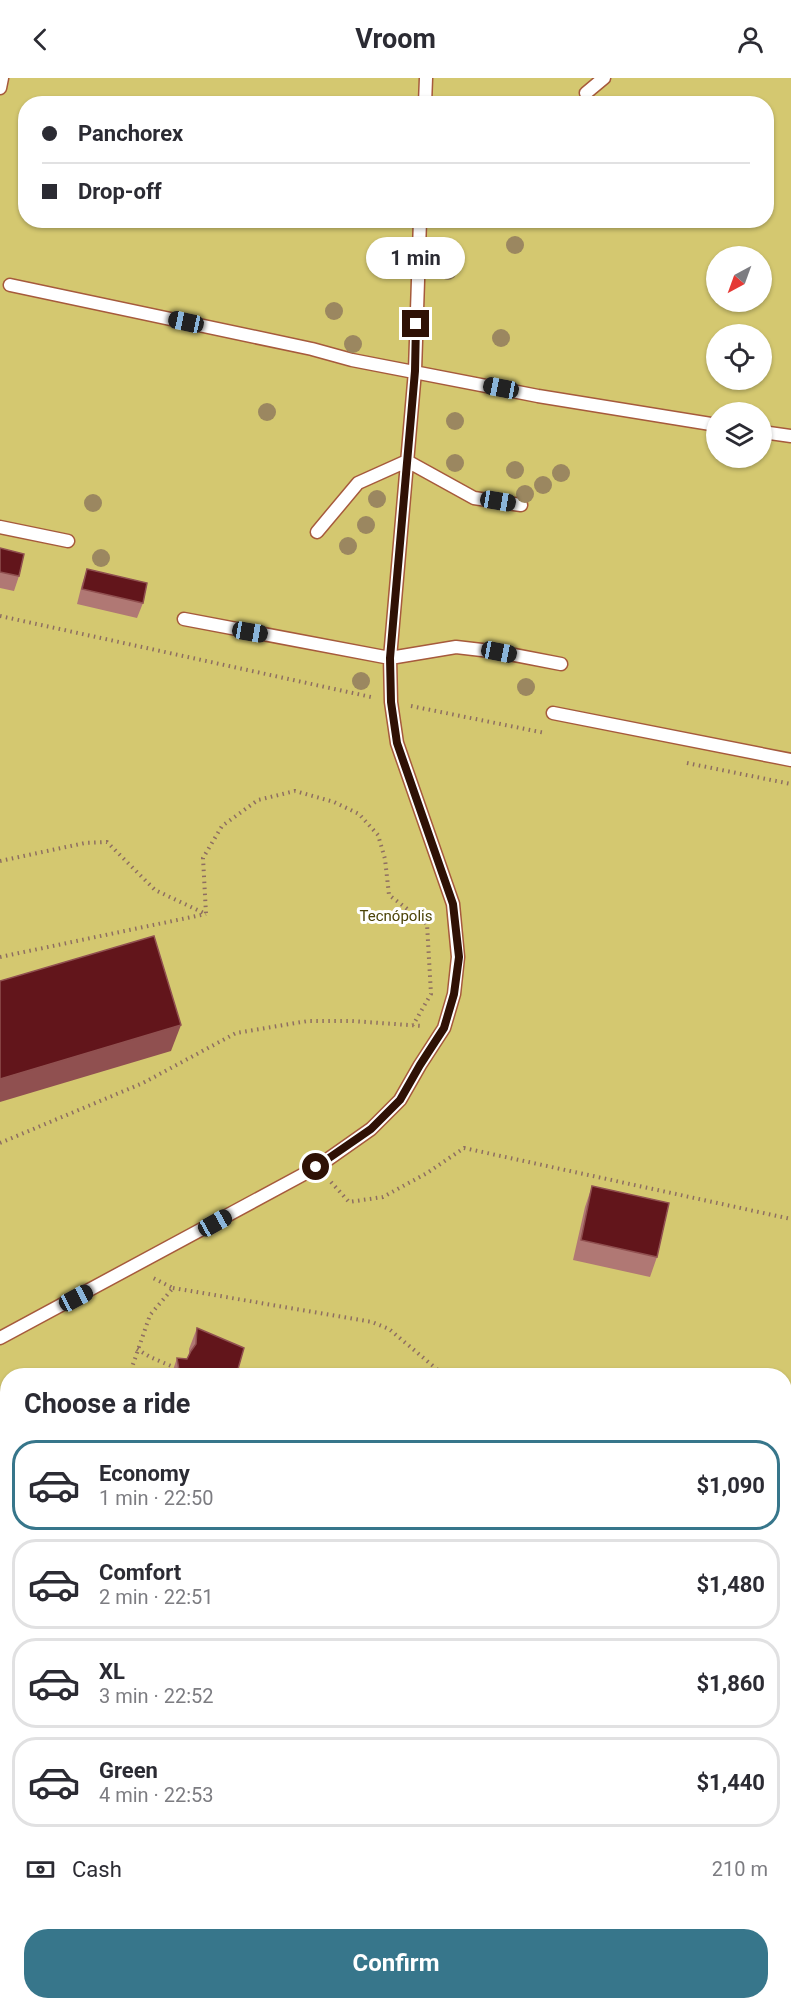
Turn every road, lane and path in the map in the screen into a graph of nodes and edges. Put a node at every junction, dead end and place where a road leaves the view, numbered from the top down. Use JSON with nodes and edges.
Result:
{"nodes":[{"id":1,"x":2,"y":78,"type":"edge"},
{"id":2,"x":426,"y":78,"type":"edge"},
{"id":3,"x":604,"y":78,"type":"edge"},
{"id":4,"x":0,"y":88,"type":"edge"},
{"id":5,"x":586,"y":93,"type":"dead end"},
{"id":6,"x":425,"y":96,"type":"edge"},
{"id":7,"x":420,"y":228,"type":"edge"},
{"id":8,"x":10,"y":285,"type":"dead end"},
{"id":9,"x":415,"y":371,"type":"junction"},
{"id":10,"x":706,"y":423,"type":"edge"},
{"id":11,"x":772,"y":433,"type":"edge"},
{"id":12,"x":791,"y":436,"type":"edge"},
{"id":13,"x":407,"y":461,"type":"junction"},
{"id":14,"x":521,"y":505,"type":"dead end"},
{"id":15,"x":0,"y":527,"type":"edge"},
{"id":16,"x":317,"y":532,"type":"dead end"},
{"id":17,"x":68,"y":541,"type":"dead end"},
{"id":18,"x":184,"y":619,"type":"dead end"},
{"id":19,"x":390,"y":658,"type":"junction"},
{"id":20,"x":561,"y":664,"type":"dead end"},
{"id":21,"x":553,"y":713,"type":"dead end"},
{"id":22,"x":791,"y":760,"type":"edge"},
{"id":23,"x":0,"y":861,"type":"edge"},
{"id":24,"x":206,"y":914,"type":"junction"},
{"id":25,"x":0,"y":957,"type":"edge"},
{"id":26,"x":413,"y":1025,"type":"junction"},
{"id":27,"x":444,"y":1028,"type":"junction"},
{"id":28,"x":0,"y":1143,"type":"edge"},
{"id":29,"x":316,"y":1167,"type":"junction"},
{"id":30,"x":791,"y":1219,"type":"edge"},
{"id":31,"x":133,"y":1267,"type":"junction"},
{"id":32,"x":173,"y":1288,"type":"junction"},
{"id":33,"x":0,"y":1338,"type":"edge"},
{"id":34,"x":137,"y":1349,"type":"junction"},
{"id":35,"x":131,"y":1368,"type":"edge"},
{"id":36,"x":174,"y":1368,"type":"edge"},
{"id":37,"x":435,"y":1368,"type":"edge"}],
"edges":[{"from":1,"to":4,"type":"lane"},
{"from":2,"to":6,"type":"lane"},
{"from":3,"to":5,"type":"lane"},
{"from":7,"to":9,"type":"lane"},
{"from":8,"to":9,"type":"lane"},
{"from":9,"to":10,"type":"lane"},
{"from":9,"to":13,"type":"lane"},
{"from":11,"to":12,"type":"lane"},
{"from":13,"to":14,"type":"lane"},
{"from":13,"to":16,"type":"lane"},
{"from":13,"to":19,"type":"lane"},
{"from":15,"to":17,"type":"lane"},
{"from":18,"to":19,"type":"lane"},
{"from":19,"to":20,"type":"lane"},
{"from":19,"to":27,"type":"lane"},
{"from":21,"to":22,"type":"lane"},
{"from":23,"to":24,"type":"path"},
{"from":24,"to":25,"type":"path"},
{"from":24,"to":26,"type":"path"},
{"from":26,"to":27,"type":"path"},
{"from":26,"to":28,"type":"path"},
{"from":27,"to":29,"type":"lane"},
{"from":29,"to":30,"type":"path"},
{"from":29,"to":31,"type":"lane"},
{"from":31,"to":32,"type":"path"},
{"from":31,"to":33,"type":"lane"},
{"from":32,"to":34,"type":"path"},
{"from":32,"to":37,"type":"path"},
{"from":34,"to":35,"type":"path"},
{"from":34,"to":36,"type":"path"}]}
